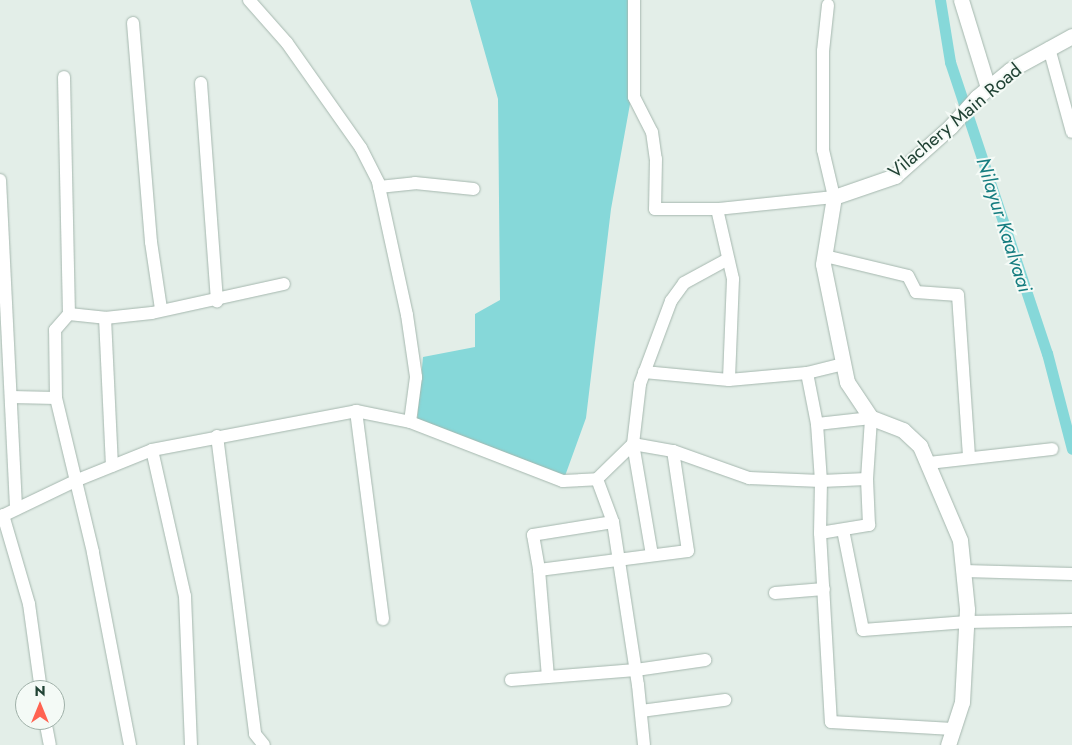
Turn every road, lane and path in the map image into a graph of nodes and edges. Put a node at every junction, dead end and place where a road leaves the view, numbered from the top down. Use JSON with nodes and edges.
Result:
{"nodes":[{"id":1,"x":249,"y":0,"type":"edge"},
{"id":2,"x":634,"y":0,"type":"edge"},
{"id":3,"x":961,"y":0,"type":"edge"},
{"id":4,"x":828,"y":6,"type":"dead end"},
{"id":5,"x":133,"y":23,"type":"dead end"},
{"id":6,"x":1072,"y":36,"type":"edge"},
{"id":7,"x":1049,"y":48,"type":"junction"},
{"id":8,"x":64,"y":77,"type":"dead end"},
{"id":9,"x":201,"y":83,"type":"dead end"},
{"id":10,"x":982,"y":92,"type":"junction"},
{"id":11,"x":1072,"y":132,"type":"edge"},
{"id":12,"x":0,"y":180,"type":"edge"},
{"id":13,"x":379,"y":187,"type":"junction"},
{"id":14,"x":474,"y":189,"type":"dead end"},
{"id":15,"x":834,"y":196,"type":"junction"},
{"id":16,"x":716,"y":209,"type":"junction"},
{"id":17,"x":824,"y":256,"type":"junction"},
{"id":18,"x":728,"y":259,"type":"junction"},
{"id":19,"x":284,"y":284,"type":"dead end"},
{"id":20,"x":217,"y":301,"type":"junction"},
{"id":21,"x":161,"y":309,"type":"junction"},
{"id":22,"x":69,"y":314,"type":"junction"},
{"id":23,"x":105,"y":318,"type":"junction"},
{"id":24,"x":844,"y":364,"type":"junction"},
{"id":25,"x":644,"y":372,"type":"junction"},
{"id":26,"x":807,"y":373,"type":"junction"},
{"id":27,"x":729,"y":380,"type":"junction"},
{"id":28,"x":11,"y":397,"type":"junction"},
{"id":29,"x":56,"y":398,"type":"junction"},
{"id":30,"x":356,"y":411,"type":"junction"},
{"id":31,"x":871,"y":418,"type":"junction"},
{"id":32,"x":410,"y":422,"type":"junction"},
{"id":33,"x":817,"y":424,"type":"junction"},
{"id":34,"x":217,"y":436,"type":"junction"},
{"id":35,"x":633,"y":444,"type":"junction"},
{"id":36,"x":1052,"y":449,"type":"dead end"},
{"id":37,"x":152,"y":450,"type":"junction"},
{"id":38,"x":673,"y":451,"type":"junction"},
{"id":39,"x":968,"y":457,"type":"junction"},
{"id":40,"x":928,"y":463,"type":"junction"},
{"id":41,"x":112,"y":466,"type":"junction"},
{"id":42,"x":597,"y":479,"type":"junction"},
{"id":43,"x":867,"y":479,"type":"junction"},
{"id":44,"x":75,"y":481,"type":"junction"},
{"id":45,"x":821,"y":481,"type":"junction"},
{"id":46,"x":16,"y":509,"type":"junction"},
{"id":47,"x":2,"y":516,"type":"edge"},
{"id":48,"x":613,"y":522,"type":"junction"},
{"id":49,"x":843,"y":530,"type":"junction"},
{"id":50,"x":820,"y":533,"type":"junction"},
{"id":51,"x":652,"y":555,"type":"junction"},
{"id":52,"x":619,"y":559,"type":"junction"},
{"id":53,"x":539,"y":570,"type":"junction"},
{"id":54,"x":964,"y":571,"type":"junction"},
{"id":55,"x":1072,"y":574,"type":"edge"},
{"id":56,"x":824,"y":589,"type":"junction"},
{"id":57,"x":775,"y":593,"type":"dead end"},
{"id":58,"x":383,"y":619,"type":"dead end"},
{"id":59,"x":1072,"y":620,"type":"edge"},
{"id":60,"x":967,"y":622,"type":"junction"},
{"id":61,"x":705,"y":660,"type":"dead end"},
{"id":62,"x":636,"y":670,"type":"junction"},
{"id":63,"x":548,"y":677,"type":"junction"},
{"id":64,"x":40,"y":680,"type":"edge"},
{"id":65,"x":511,"y":680,"type":"dead end"},
{"id":66,"x":725,"y":700,"type":"dead end"},
{"id":67,"x":640,"y":711,"type":"junction"},
{"id":68,"x":953,"y":729,"type":"junction"},
{"id":69,"x":47,"y":730,"type":"edge"},
{"id":70,"x":50,"y":745,"type":"edge"},
{"id":71,"x":130,"y":745,"type":"edge"},
{"id":72,"x":192,"y":745,"type":"edge"},
{"id":73,"x":264,"y":745,"type":"edge"},
{"id":74,"x":644,"y":745,"type":"edge"},
{"id":75,"x":948,"y":745,"type":"edge"}],
"edges":[{"from":1,"to":13,"type":"street"},
{"from":2,"to":16,"type":"street"},
{"from":3,"to":10,"type":"main road"},
{"from":4,"to":15,"type":"street"},
{"from":5,"to":21,"type":"street"},
{"from":6,"to":7,"type":"main road","name":"Vilachery Main Road"},
{"from":7,"to":10,"type":"main road","name":"Vilachery Main Road"},
{"from":7,"to":11,"type":"street"},
{"from":8,"to":22,"type":"street"},
{"from":9,"to":20,"type":"street"},
{"from":10,"to":15,"type":"main road","name":"Vilachery Main Road"},
{"from":12,"to":28,"type":"street"},
{"from":13,"to":14,"type":"street"},
{"from":13,"to":32,"type":"street"},
{"from":15,"to":16,"type":"street"},
{"from":15,"to":17,"type":"main road"},
{"from":16,"to":18,"type":"street"},
{"from":17,"to":24,"type":"main road"},
{"from":17,"to":39,"type":"street"},
{"from":18,"to":25,"type":"street"},
{"from":18,"to":27,"type":"street"},
{"from":19,"to":20,"type":"street"},
{"from":20,"to":21,"type":"street"},
{"from":21,"to":23,"type":"street"},
{"from":22,"to":23,"type":"street"},
{"from":22,"to":29,"type":"street"},
{"from":23,"to":41,"type":"street"},
{"from":24,"to":26,"type":"street"},
{"from":24,"to":31,"type":"main road"},
{"from":25,"to":27,"type":"street"},
{"from":25,"to":35,"type":"street"},
{"from":26,"to":27,"type":"street"},
{"from":26,"to":33,"type":"street"},
{"from":28,"to":29,"type":"street"},
{"from":28,"to":46,"type":"street"},
{"from":29,"to":44,"type":"street"},
{"from":30,"to":32,"type":"street"},
{"from":30,"to":34,"type":"street"},
{"from":30,"to":58,"type":"street"},
{"from":31,"to":33,"type":"street"},
{"from":31,"to":40,"type":"main road"},
{"from":31,"to":43,"type":"street"},
{"from":32,"to":42,"type":"street"},
{"from":33,"to":45,"type":"street"},
{"from":34,"to":37,"type":"street"},
{"from":34,"to":73,"type":"street"},
{"from":35,"to":38,"type":"street"},
{"from":35,"to":42,"type":"street"},
{"from":35,"to":51,"type":"street"},
{"from":36,"to":39,"type":"street"},
{"from":37,"to":41,"type":"street"},
{"from":37,"to":72,"type":"street"},
{"from":38,"to":45,"type":"street"},
{"from":38,"to":51,"type":"street"},
{"from":39,"to":40,"type":"street"},
{"from":40,"to":54,"type":"main road"},
{"from":41,"to":44,"type":"street"},
{"from":42,"to":48,"type":"street"},
{"from":43,"to":45,"type":"street"},
{"from":43,"to":49,"type":"street"},
{"from":44,"to":46,"type":"street"},
{"from":44,"to":71,"type":"street"},
{"from":45,"to":50,"type":"street"},
{"from":46,"to":47,"type":"street"},
{"from":47,"to":64,"type":"street"},
{"from":48,"to":52,"type":"street"},
{"from":48,"to":53,"type":"street"},
{"from":49,"to":50,"type":"street"},
{"from":49,"to":60,"type":"street"},
{"from":50,"to":56,"type":"street"},
{"from":51,"to":52,"type":"street"},
{"from":52,"to":53,"type":"street"},
{"from":52,"to":62,"type":"street"},
{"from":53,"to":63,"type":"street"},
{"from":54,"to":55,"type":"street"},
{"from":54,"to":60,"type":"main road"},
{"from":56,"to":57,"type":"street"},
{"from":56,"to":68,"type":"street"},
{"from":59,"to":60,"type":"street"},
{"from":60,"to":68,"type":"main road"},
{"from":61,"to":62,"type":"street"},
{"from":62,"to":63,"type":"street"},
{"from":62,"to":67,"type":"street"},
{"from":63,"to":65,"type":"street"},
{"from":66,"to":67,"type":"street"},
{"from":67,"to":74,"type":"street"},
{"from":68,"to":75,"type":"main road"},
{"from":69,"to":70,"type":"street"}]}
